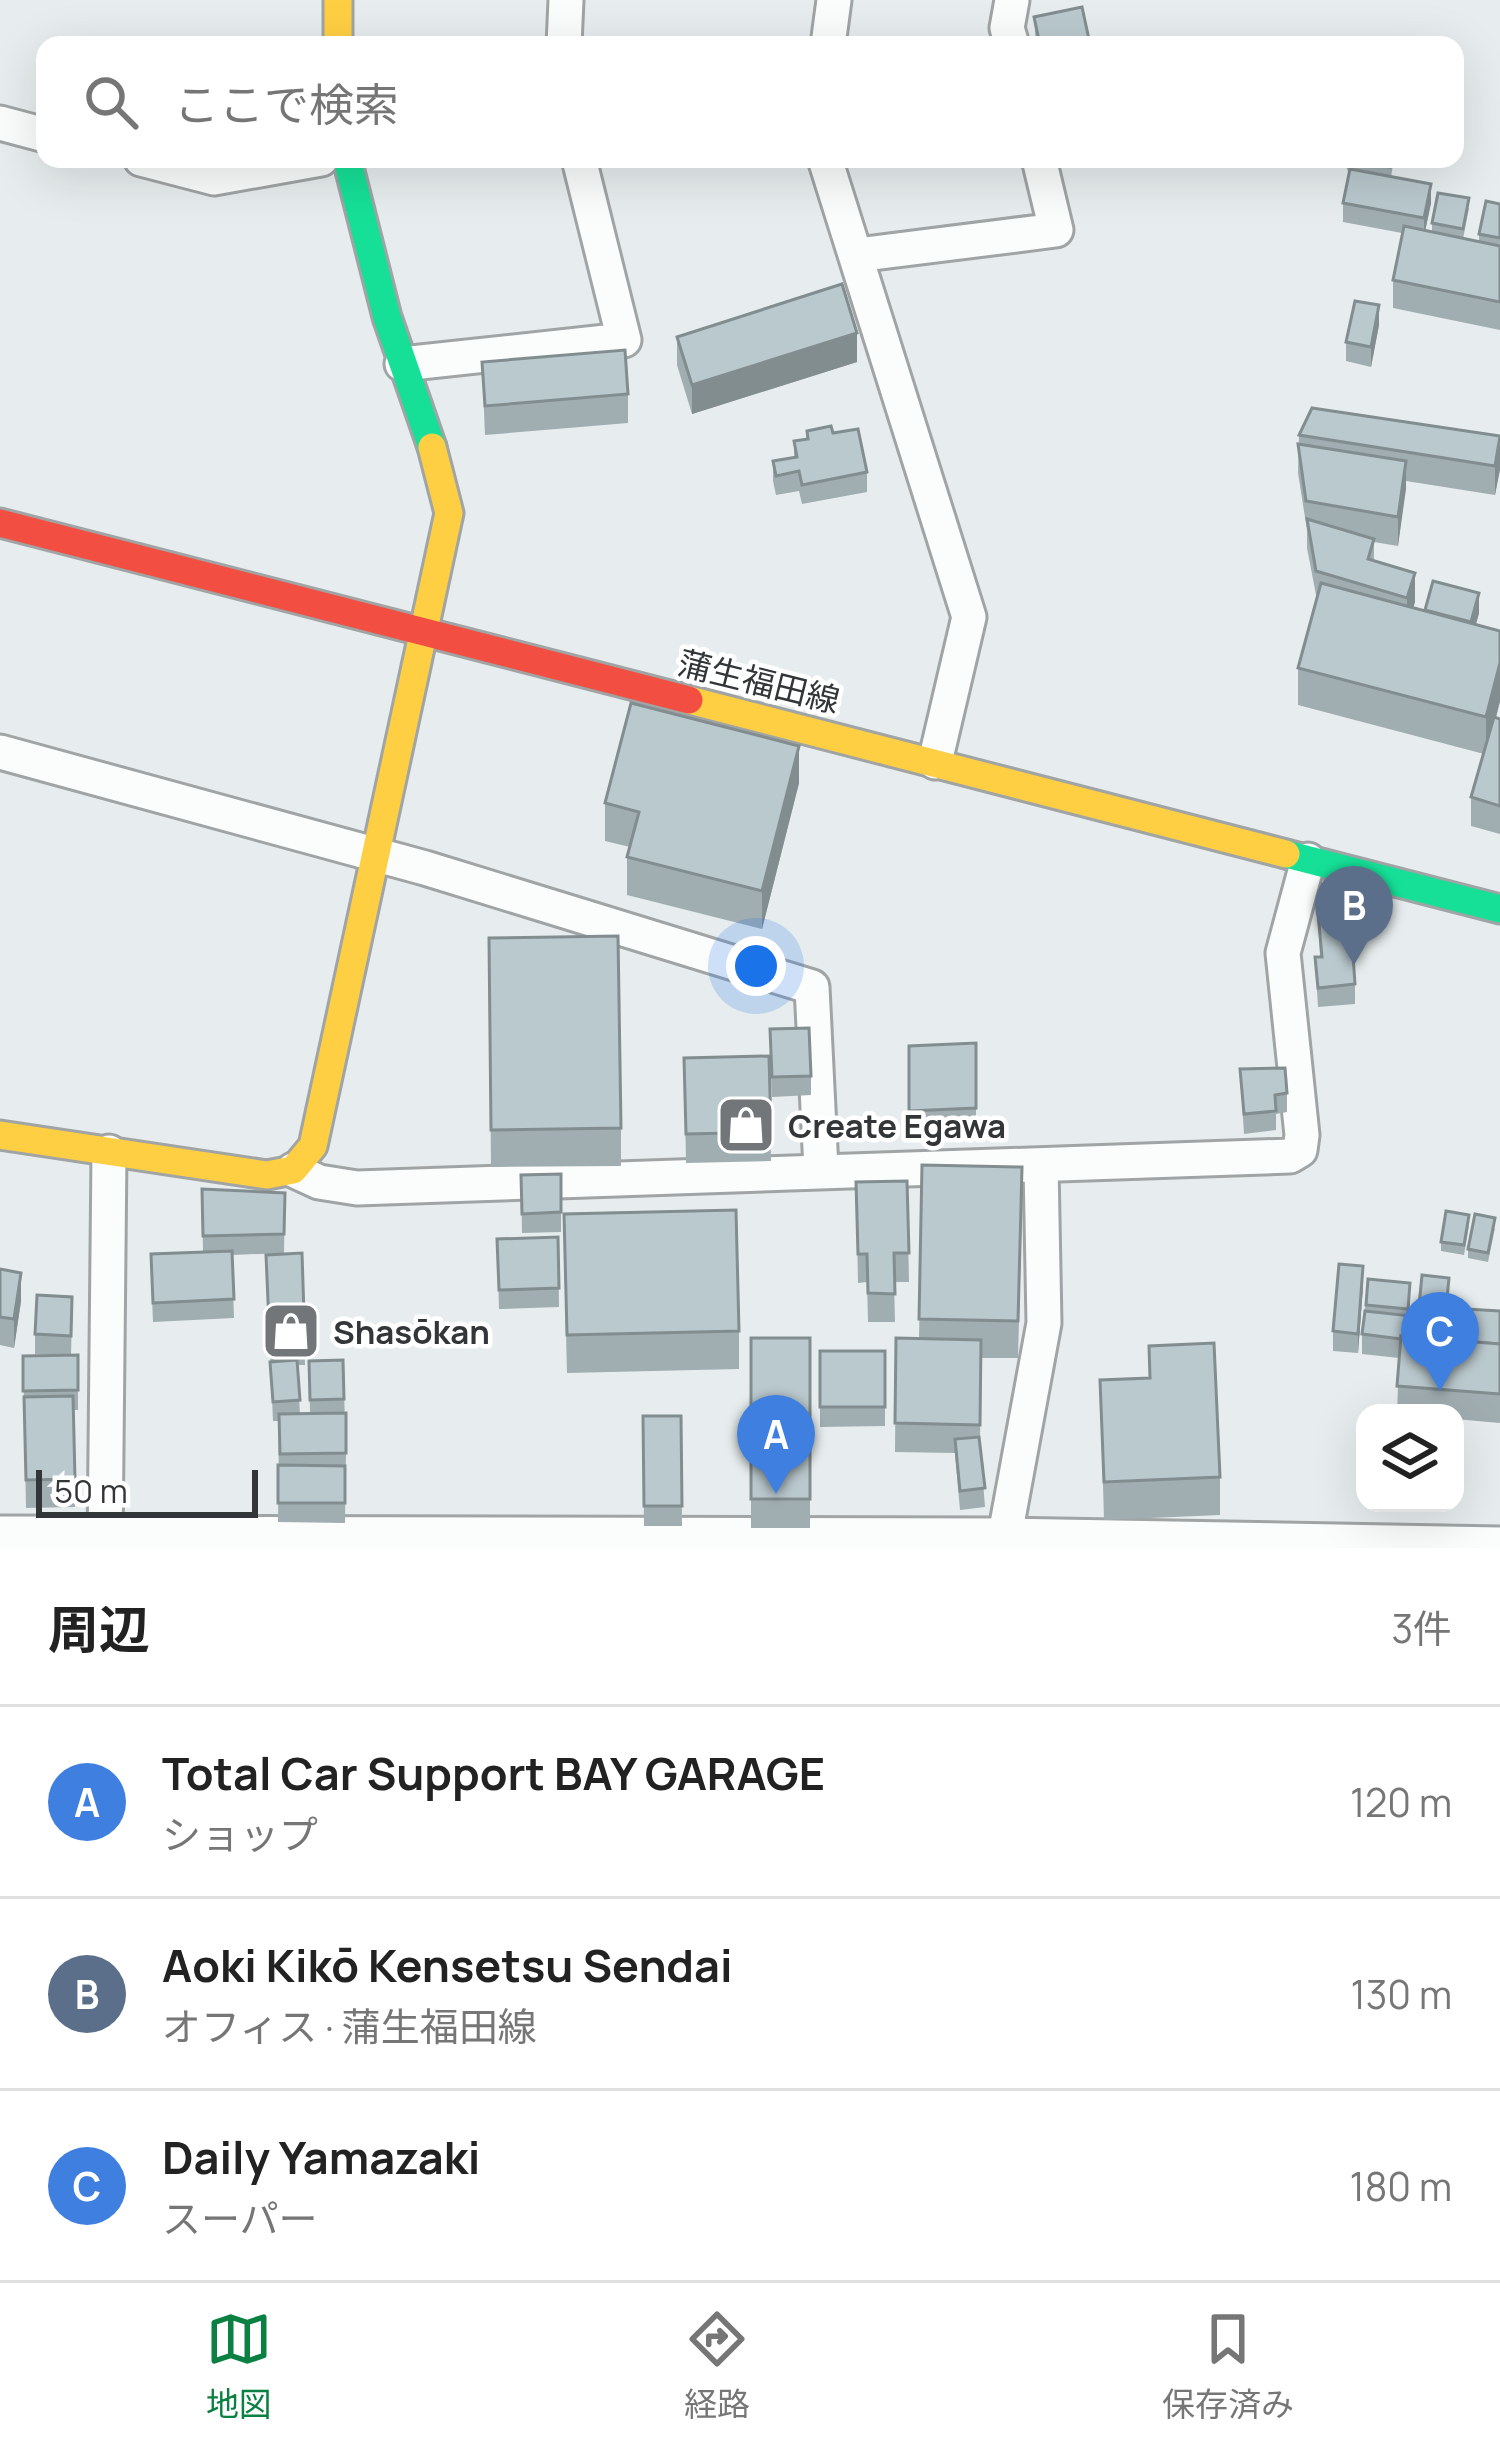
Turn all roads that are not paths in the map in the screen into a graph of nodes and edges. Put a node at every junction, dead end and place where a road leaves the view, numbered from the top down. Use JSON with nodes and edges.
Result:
{"nodes":[{"id":1,"x":338,"y":0,"type":"edge"},
{"id":2,"x":566,"y":0,"type":"edge"},
{"id":3,"x":834,"y":0,"type":"edge"},
{"id":4,"x":1012,"y":0,"type":"edge"},
{"id":5,"x":338,"y":36,"type":"edge"},
{"id":6,"x":564,"y":36,"type":"edge"},
{"id":7,"x":829,"y":36,"type":"edge"},
{"id":8,"x":1009,"y":36,"type":"edge"},
{"id":9,"x":0,"y":123,"type":"edge"},
{"id":10,"x":36,"y":133,"type":"edge"},
{"id":11,"x":175,"y":168,"type":"edge"},
{"id":12,"x":270,"y":168,"type":"edge"},
{"id":13,"x":349,"y":168,"type":"edge"},
{"id":14,"x":581,"y":168,"type":"edge"},
{"id":15,"x":828,"y":168,"type":"edge"},
{"id":16,"x":1041,"y":168,"type":"edge"},
{"id":17,"x":857,"y":256,"type":"junction"},
{"id":18,"x":402,"y":364,"type":"junction"},
{"id":19,"x":0,"y":523,"type":"edge"},
{"id":20,"x":425,"y":634,"type":"junction"},
{"id":21,"x":0,"y":752,"type":"edge"},
{"id":22,"x":935,"y":762,"type":"junction"},
{"id":23,"x":377,"y":856,"type":"junction"},
{"id":24,"x":1308,"y":860,"type":"junction"},
{"id":25,"x":1500,"y":909,"type":"edge"},
{"id":26,"x":0,"y":1136,"type":"edge"},
{"id":27,"x":109,"y":1152,"type":"junction"},
{"id":28,"x":1041,"y":1166,"type":"junction"},
{"id":29,"x":821,"y":1169,"type":"junction"},
{"id":30,"x":293,"y":1170,"type":"junction"},
{"id":31,"x":0,"y":1533,"type":"edge"},
{"id":32,"x":1005,"y":1535,"type":"junction"},
{"id":33,"x":105,"y":1541,"type":"edge"},
{"id":34,"x":1500,"y":1544,"type":"edge"}],
"edges":[{"from":1,"to":5,"type":"main road"},
{"from":2,"to":6,"type":"street"},
{"from":3,"to":7,"type":"street"},
{"from":4,"to":8,"type":"street"},
{"from":9,"to":10,"type":"street"},
{"from":11,"to":12,"type":"street"},
{"from":13,"to":18,"type":"main road"},
{"from":14,"to":18,"type":"street"},
{"from":15,"to":17,"type":"street"},
{"from":16,"to":17,"type":"street"},
{"from":17,"to":22,"type":"street"},
{"from":18,"to":20,"type":"main road"},
{"from":19,"to":20,"type":"main road","name":"蒲生福田線"},
{"from":20,"to":22,"type":"main road","name":"蒲生福田線"},
{"from":20,"to":23,"type":"main road"},
{"from":21,"to":23,"type":"street"},
{"from":22,"to":24,"type":"main road","name":"蒲生福田線"},
{"from":23,"to":29,"type":"street"},
{"from":23,"to":30,"type":"main road"},
{"from":24,"to":25,"type":"main road","name":"蒲生福田線"},
{"from":24,"to":28,"type":"street"},
{"from":26,"to":27,"type":"main road"},
{"from":27,"to":30,"type":"main road"},
{"from":27,"to":33,"type":"street"},
{"from":28,"to":29,"type":"street"},
{"from":28,"to":32,"type":"street"},
{"from":29,"to":30,"type":"street"},
{"from":31,"to":33,"type":"street"},
{"from":32,"to":33,"type":"street"},
{"from":32,"to":34,"type":"street"}]}
